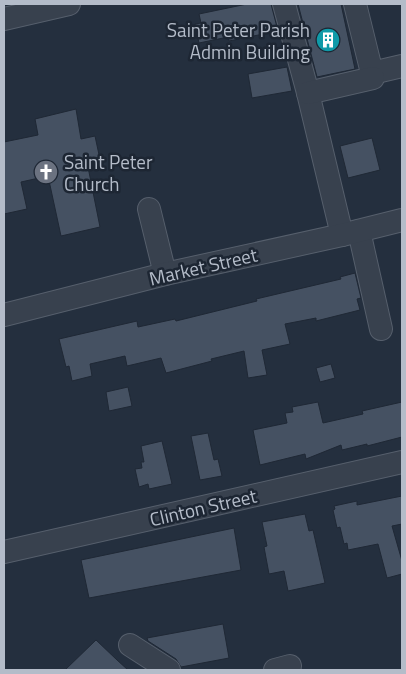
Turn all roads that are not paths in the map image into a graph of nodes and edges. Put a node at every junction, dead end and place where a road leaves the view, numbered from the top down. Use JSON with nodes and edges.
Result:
{"nodes":[{"id":1,"x":69,"y":4,"type":"edge"},
{"id":2,"x":284,"y":4,"type":"edge"},
{"id":3,"x":354,"y":4,"type":"edge"},
{"id":4,"x":4,"y":19,"type":"edge"},
{"id":5,"x":402,"y":66,"type":"edge"},
{"id":6,"x":373,"y":78,"type":"dead end"},
{"id":7,"x":308,"y":93,"type":"junction"},
{"id":8,"x":149,"y":209,"type":"dead end"},
{"id":9,"x":402,"y":220,"type":"edge"},
{"id":10,"x":351,"y":233,"type":"junction"},
{"id":11,"x":165,"y":274,"type":"junction"},
{"id":12,"x":4,"y":315,"type":"edge"},
{"id":13,"x":381,"y":329,"type":"dead end"},
{"id":14,"x":402,"y":462,"type":"edge"},
{"id":15,"x":4,"y":552,"type":"edge"},
{"id":16,"x":130,"y":644,"type":"dead end"},
{"id":17,"x":169,"y":670,"type":"edge"}],
"edges":[{"from":1,"to":4,"type":"street"},
{"from":2,"to":7,"type":"street"},
{"from":3,"to":5,"type":"street"},
{"from":6,"to":7,"type":"street"},
{"from":7,"to":10,"type":"street"},
{"from":8,"to":11,"type":"street"},
{"from":9,"to":10,"type":"street","name":"Market Street"},
{"from":10,"to":11,"type":"street","name":"Market Street"},
{"from":10,"to":13,"type":"street"},
{"from":11,"to":12,"type":"street","name":"Market Street"},
{"from":14,"to":15,"type":"street","name":"Clinton Street"},
{"from":16,"to":17,"type":"street"}]}
